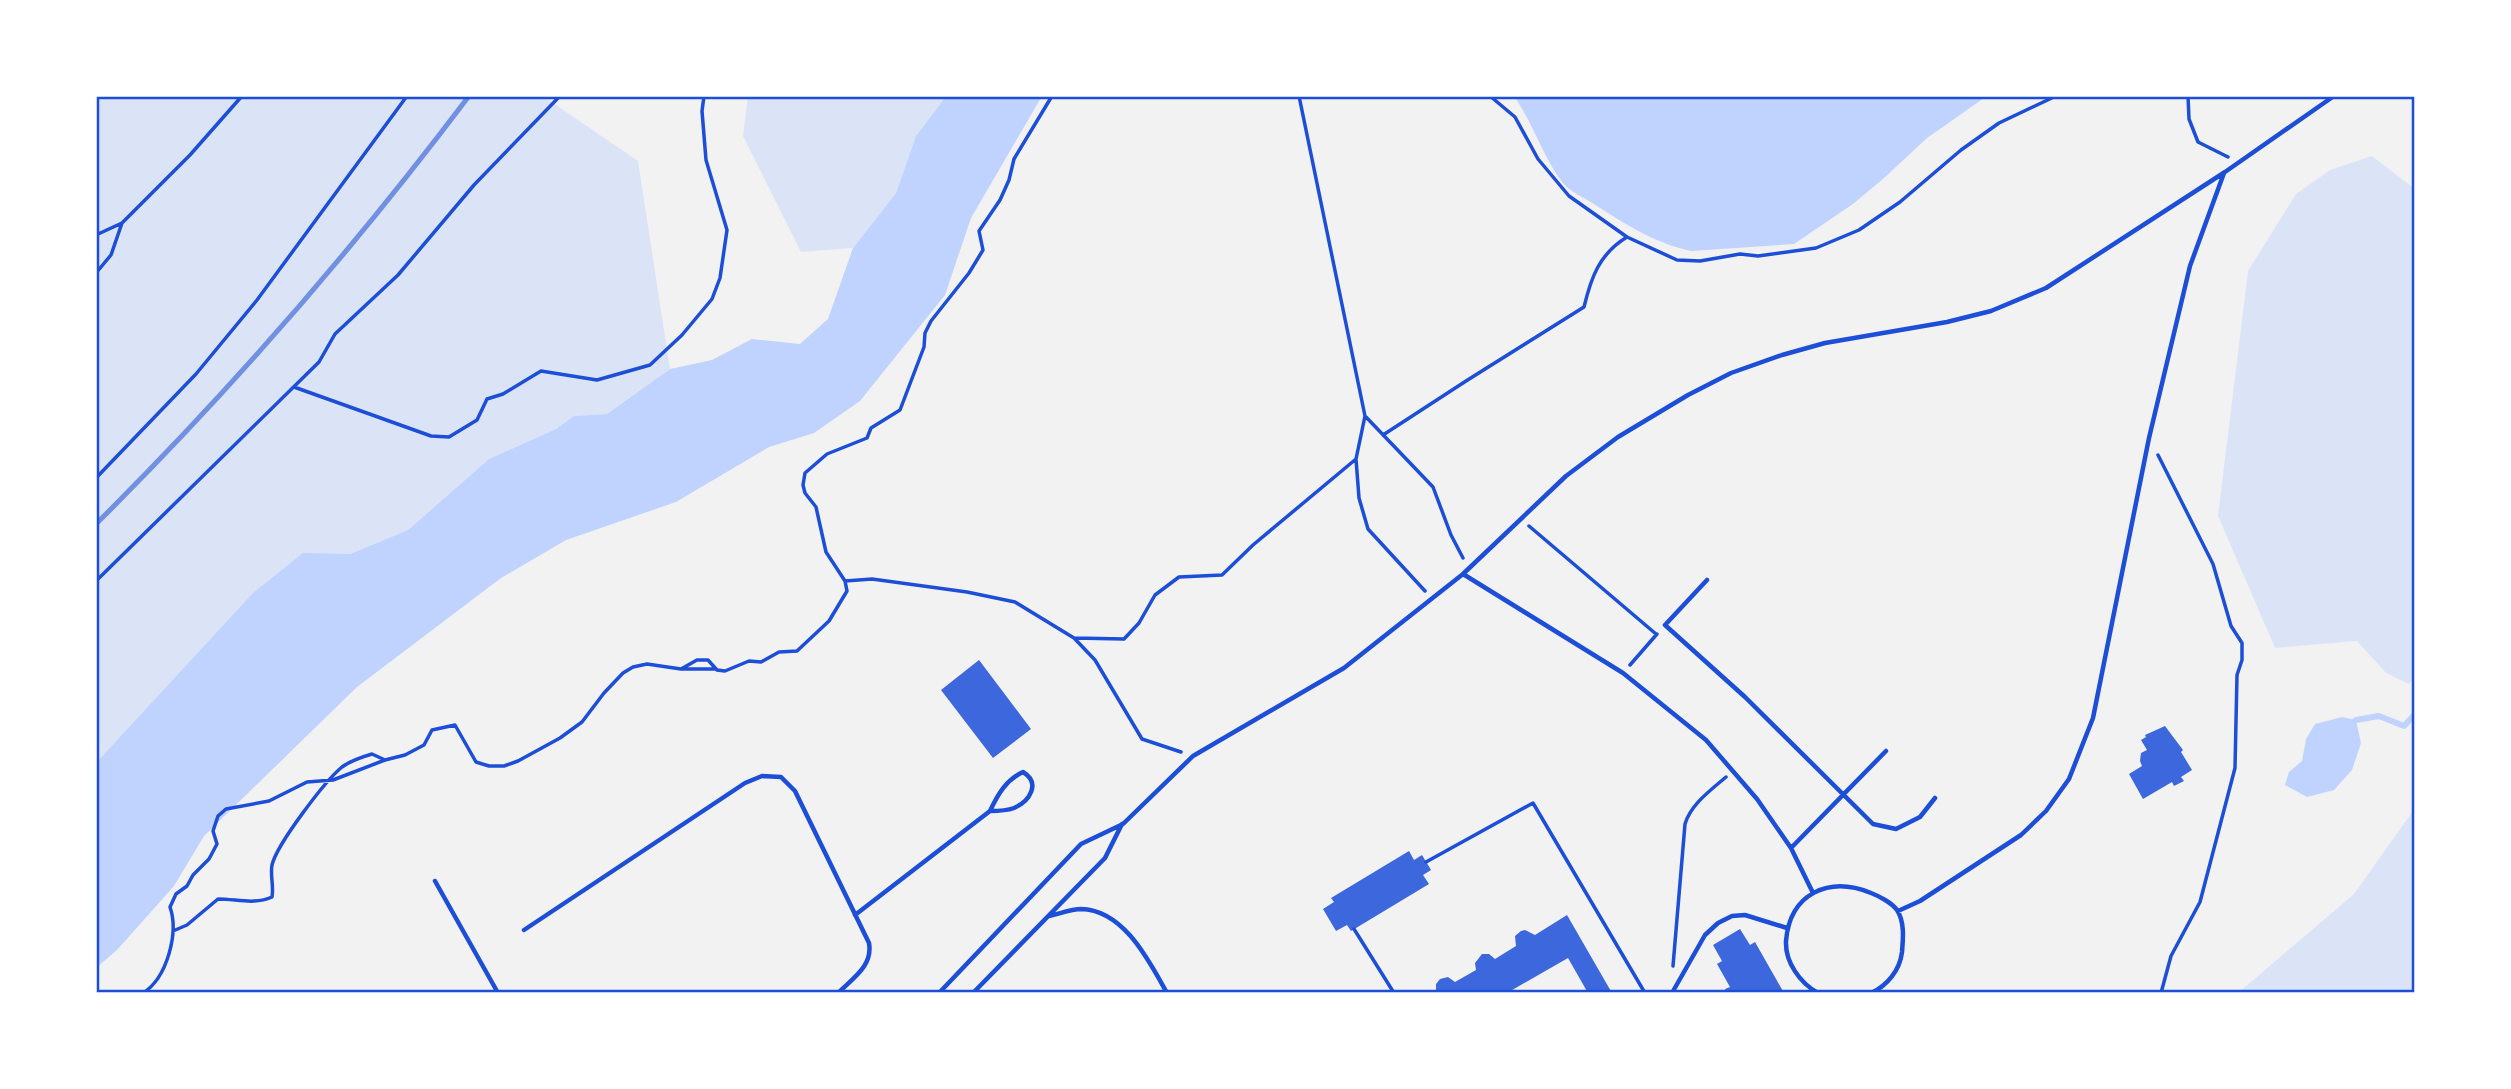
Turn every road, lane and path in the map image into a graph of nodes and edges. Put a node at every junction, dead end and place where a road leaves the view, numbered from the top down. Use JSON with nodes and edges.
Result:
{"nodes":[{"id":1,"x":242,"y":96,"type":"edge"},
{"id":2,"x":407,"y":96,"type":"edge"},
{"id":3,"x":560,"y":96,"type":"edge"},
{"id":4,"x":704,"y":96,"type":"edge"},
{"id":5,"x":1052,"y":96,"type":"edge"},
{"id":6,"x":1299,"y":96,"type":"edge"},
{"id":7,"x":1490,"y":96,"type":"edge"},
{"id":8,"x":2056,"y":96,"type":"edge"},
{"id":9,"x":2188,"y":96,"type":"edge"},
{"id":10,"x":2334,"y":96,"type":"edge"},
{"id":11,"x":2240,"y":162,"type":"junction"},
{"id":12,"x":2225,"y":172,"type":"junction"},
{"id":13,"x":122,"y":223,"type":"junction"},
{"id":14,"x":96,"y":235,"type":"edge"},
{"id":15,"x":1627,"y":237,"type":"junction"},
{"id":16,"x":96,"y":273,"type":"edge"},
{"id":17,"x":294,"y":387,"type":"junction"},
{"id":18,"x":1365,"y":416,"type":"junction"},
{"id":19,"x":1383,"y":435,"type":"junction"},
{"id":20,"x":2149,"y":438,"type":"junction"},
{"id":21,"x":1356,"y":459,"type":"junction"},
{"id":22,"x":96,"y":478,"type":"edge"},
{"id":23,"x":1522,"y":520,"type":"junction"},
{"id":24,"x":1469,"y":569,"type":"junction"},
{"id":25,"x":1463,"y":575,"type":"junction"},
{"id":26,"x":1707,"y":580,"type":"dead end"},
{"id":27,"x":96,"y":581,"type":"edge"},
{"id":28,"x":845,"y":581,"type":"junction"},
{"id":29,"x":1432,"y":600,"type":"junction"},
{"id":30,"x":1665,"y":625,"type":"junction"},
{"id":31,"x":1656,"y":634,"type":"junction"},
{"id":32,"x":1074,"y":638,"type":"junction"},
{"id":33,"x":681,"y":669,"type":"junction"},
{"id":34,"x":718,"y":670,"type":"junction"},
{"id":35,"x":1623,"y":673,"type":"junction"},
{"id":36,"x":1886,"y":751,"type":"dead end"},
{"id":37,"x":1193,"y":756,"type":"junction"},
{"id":38,"x":385,"y":760,"type":"junction"},
{"id":39,"x":1732,"y":770,"type":"junction"},
{"id":40,"x":328,"y":780,"type":"junction"},
{"id":41,"x":1843,"y":795,"type":"junction"},
{"id":42,"x":1935,"y":798,"type":"dead end"},
{"id":43,"x":990,"y":811,"type":"junction"},
{"id":44,"x":1122,"y":824,"type":"junction"},
{"id":45,"x":1791,"y":848,"type":"junction"},
{"id":46,"x":1426,"y":862,"type":"dead end"},
{"id":47,"x":435,"y":881,"type":"dead end"},
{"id":48,"x":1812,"y":892,"type":"junction"},
{"id":49,"x":1898,"y":911,"type":"junction"},
{"id":50,"x":855,"y":915,"type":"junction"},
{"id":51,"x":1049,"y":916,"type":"junction"},
{"id":52,"x":1787,"y":928,"type":"junction"},
{"id":53,"x":1354,"y":929,"type":"dead end"},
{"id":54,"x":524,"y":930,"type":"dead end"},
{"id":55,"x":173,"y":931,"type":"junction"},
{"id":56,"x":1673,"y":967,"type":"dead end"},
{"id":57,"x":1874,"y":992,"type":"edge"},
{"id":58,"x":143,"y":993,"type":"edge"},
{"id":59,"x":498,"y":993,"type":"edge"},
{"id":60,"x":838,"y":993,"type":"edge"},
{"id":61,"x":939,"y":993,"type":"edge"},
{"id":62,"x":973,"y":993,"type":"edge"},
{"id":63,"x":1167,"y":993,"type":"edge"},
{"id":64,"x":1394,"y":993,"type":"edge"},
{"id":65,"x":1645,"y":993,"type":"edge"},
{"id":66,"x":1672,"y":993,"type":"edge"},
{"id":67,"x":1818,"y":993,"type":"edge"},
{"id":68,"x":2161,"y":993,"type":"edge"}],
"edges":[{"from":1,"to":13,"type":"path"},
{"from":2,"to":22,"type":"path"},
{"from":3,"to":17,"type":"path"},
{"from":4,"to":17,"type":"path"},
{"from":5,"to":28,"type":"path"},
{"from":6,"to":18,"type":"path"},
{"from":7,"to":15,"type":"path"},
{"from":8,"to":15,"type":"path"},
{"from":9,"to":11,"type":"path"},
{"from":10,"to":11,"type":"lane"},
{"from":11,"to":12,"type":"lane"},
{"from":12,"to":20,"type":"lane"},
{"from":12,"to":23,"type":"lane"},
{"from":13,"to":14,"type":"path"},
{"from":13,"to":16,"type":"path"},
{"from":15,"to":19,"type":"path"},
{"from":17,"to":27,"type":"path"},
{"from":18,"to":19,"type":"path"},
{"from":18,"to":21,"type":"path"},
{"from":19,"to":24,"type":"path"},
{"from":20,"to":49,"type":"lane"},
{"from":20,"to":68,"type":"path"},
{"from":21,"to":29,"type":"path"},
{"from":21,"to":32,"type":"path"},
{"from":23,"to":24,"type":"lane"},
{"from":23,"to":31,"type":"path"},
{"from":24,"to":25,"type":"lane"},
{"from":25,"to":29,"type":"lane"},
{"from":25,"to":35,"type":"lane"},
{"from":26,"to":30,"type":"lane"},
{"from":28,"to":32,"type":"path"},
{"from":28,"to":34,"type":"path"},
{"from":29,"to":37,"type":"lane"},
{"from":30,"to":31,"type":"path"},
{"from":30,"to":41,"type":"lane"},
{"from":31,"to":35,"type":"path"},
{"from":32,"to":37,"type":"path"},
{"from":33,"to":34,"type":"path"},
{"from":33,"to":34,"type":"path"},
{"from":33,"to":38,"type":"path"},
{"from":35,"to":39,"type":"lane"},
{"from":36,"to":41,"type":"lane"},
{"from":37,"to":44,"type":"lane"},
{"from":38,"to":40,"type":"path"},
{"from":38,"to":40,"type":"path"},
{"from":39,"to":45,"type":"lane"},
{"from":39,"to":56,"type":"path"},
{"from":40,"to":55,"type":"path"},
{"from":40,"to":55,"type":"path"},
{"from":41,"to":42,"type":"lane"},
{"from":41,"to":45,"type":"lane"},
{"from":43,"to":43,"type":"lane"},
{"from":43,"to":50,"type":"lane"},
{"from":44,"to":51,"type":"lane"},
{"from":44,"to":61,"type":"lane"},
{"from":45,"to":48,"type":"lane"},
{"from":46,"to":65,"type":"path"},
{"from":47,"to":59,"type":"lane"},
{"from":48,"to":49,"type":"lane"},
{"from":48,"to":52,"type":"lane"},
{"from":49,"to":57,"type":"lane"},
{"from":50,"to":54,"type":"lane"},
{"from":50,"to":60,"type":"lane"},
{"from":51,"to":62,"type":"lane"},
{"from":51,"to":63,"type":"lane"},
{"from":52,"to":66,"type":"lane"},
{"from":52,"to":67,"type":"lane"},
{"from":53,"to":64,"type":"path"},
{"from":55,"to":58,"type":"path"}]}
